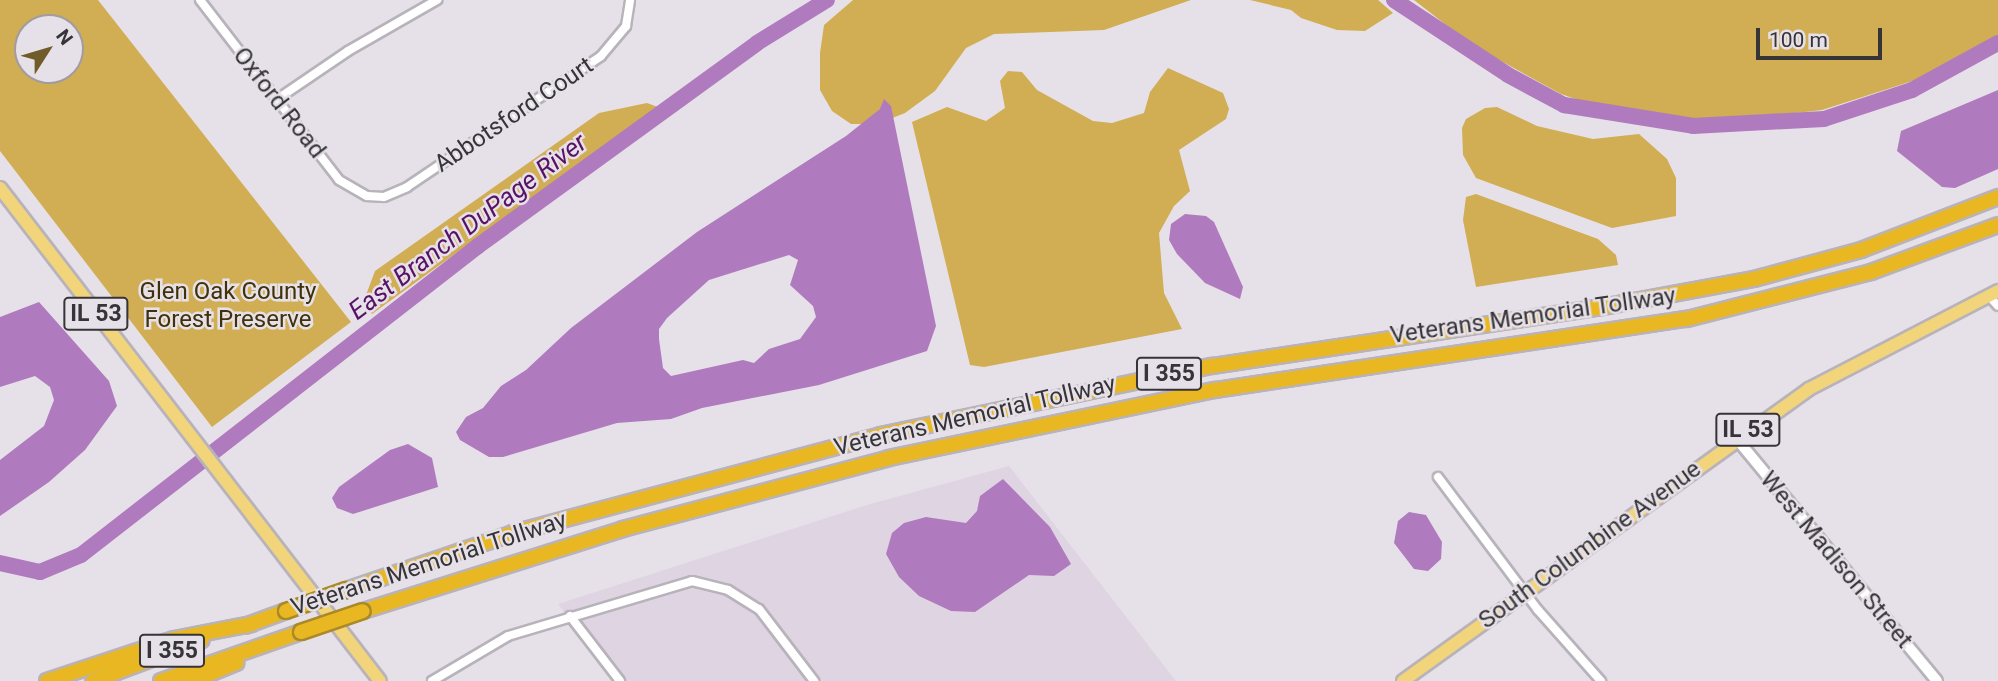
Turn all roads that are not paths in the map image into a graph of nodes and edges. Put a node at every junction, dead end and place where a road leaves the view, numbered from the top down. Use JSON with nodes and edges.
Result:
{"nodes":[{"id":1,"x":200,"y":0,"type":"edge"},
{"id":2,"x":437,"y":0,"type":"edge"},
{"id":3,"x":630,"y":0,"type":"edge"},
{"id":4,"x":276,"y":100,"type":"junction"},
{"id":5,"x":0,"y":188,"type":"edge"},
{"id":6,"x":368,"y":196,"type":"joint"},
{"id":7,"x":1998,"y":197,"type":"edge"},
{"id":8,"x":1998,"y":225,"type":"edge"},
{"id":9,"x":1994,"y":294,"type":"edge"},
{"id":10,"x":1998,"y":306,"type":"edge"},
{"id":11,"x":1736,"y":438,"type":"junction"},
{"id":12,"x":1438,"y":477,"type":"dead end"},
{"id":13,"x":1525,"y":592,"type":"junction"},
{"id":14,"x":570,"y":617,"type":"junction"},
{"id":15,"x":252,"y":624,"type":"junction"},
{"id":16,"x":296,"y":633,"type":"junction"},
{"id":17,"x":47,"y":681,"type":"edge"},
{"id":18,"x":93,"y":681,"type":"edge"},
{"id":19,"x":161,"y":681,"type":"edge"},
{"id":20,"x":192,"y":681,"type":"edge"},
{"id":21,"x":380,"y":681,"type":"edge"},
{"id":22,"x":432,"y":681,"type":"edge"},
{"id":23,"x":620,"y":681,"type":"edge"},
{"id":24,"x":814,"y":681,"type":"edge"},
{"id":25,"x":1405,"y":681,"type":"edge"},
{"id":26,"x":1601,"y":681,"type":"edge"},
{"id":27,"x":1937,"y":681,"type":"edge"}],
"edges":[{"from":1,"to":4,"type":"street","name":"Oxford Road"},
{"from":2,"to":4,"type":"street"},
{"from":3,"to":6,"type":"street","name":"Abbotsford Court"},
{"from":4,"to":6,"type":"street","name":"Oxford Road"},
{"from":5,"to":21,"type":"main road","number":"IL 53"},
{"from":7,"to":15,"type":"highway","name":"Veterans Memorial Tollway","number":"I 355","bridge":true},
{"from":8,"to":16,"type":"highway","name":"Veterans Memorial Tollway","number":"I 355","bridge":true},
{"from":9,"to":10,"type":"street"},
{"from":9,"to":11,"type":"main road","name":"South Columbine Avenue","number":"IL 53"},
{"from":11,"to":13,"type":"main road","name":"South Columbine Avenue","number":"IL 53"},
{"from":11,"to":27,"type":"street","name":"West Madison Street"},
{"from":12,"to":13,"type":"street"},
{"from":13,"to":25,"type":"main road","name":"South Columbine Avenue","number":"IL 53"},
{"from":13,"to":26,"type":"street"},
{"from":14,"to":22,"type":"street"},
{"from":14,"to":23,"type":"street"},
{"from":14,"to":24,"type":"street"},
{"from":15,"to":17,"type":"highway"},
{"from":15,"to":18,"type":"highway","name":"Veterans Memorial Tollway","number":"I 355"},
{"from":16,"to":19,"type":"highway","name":"Veterans Memorial Tollway","number":"I 355"},
{"from":16,"to":20,"type":"highway"}]}
